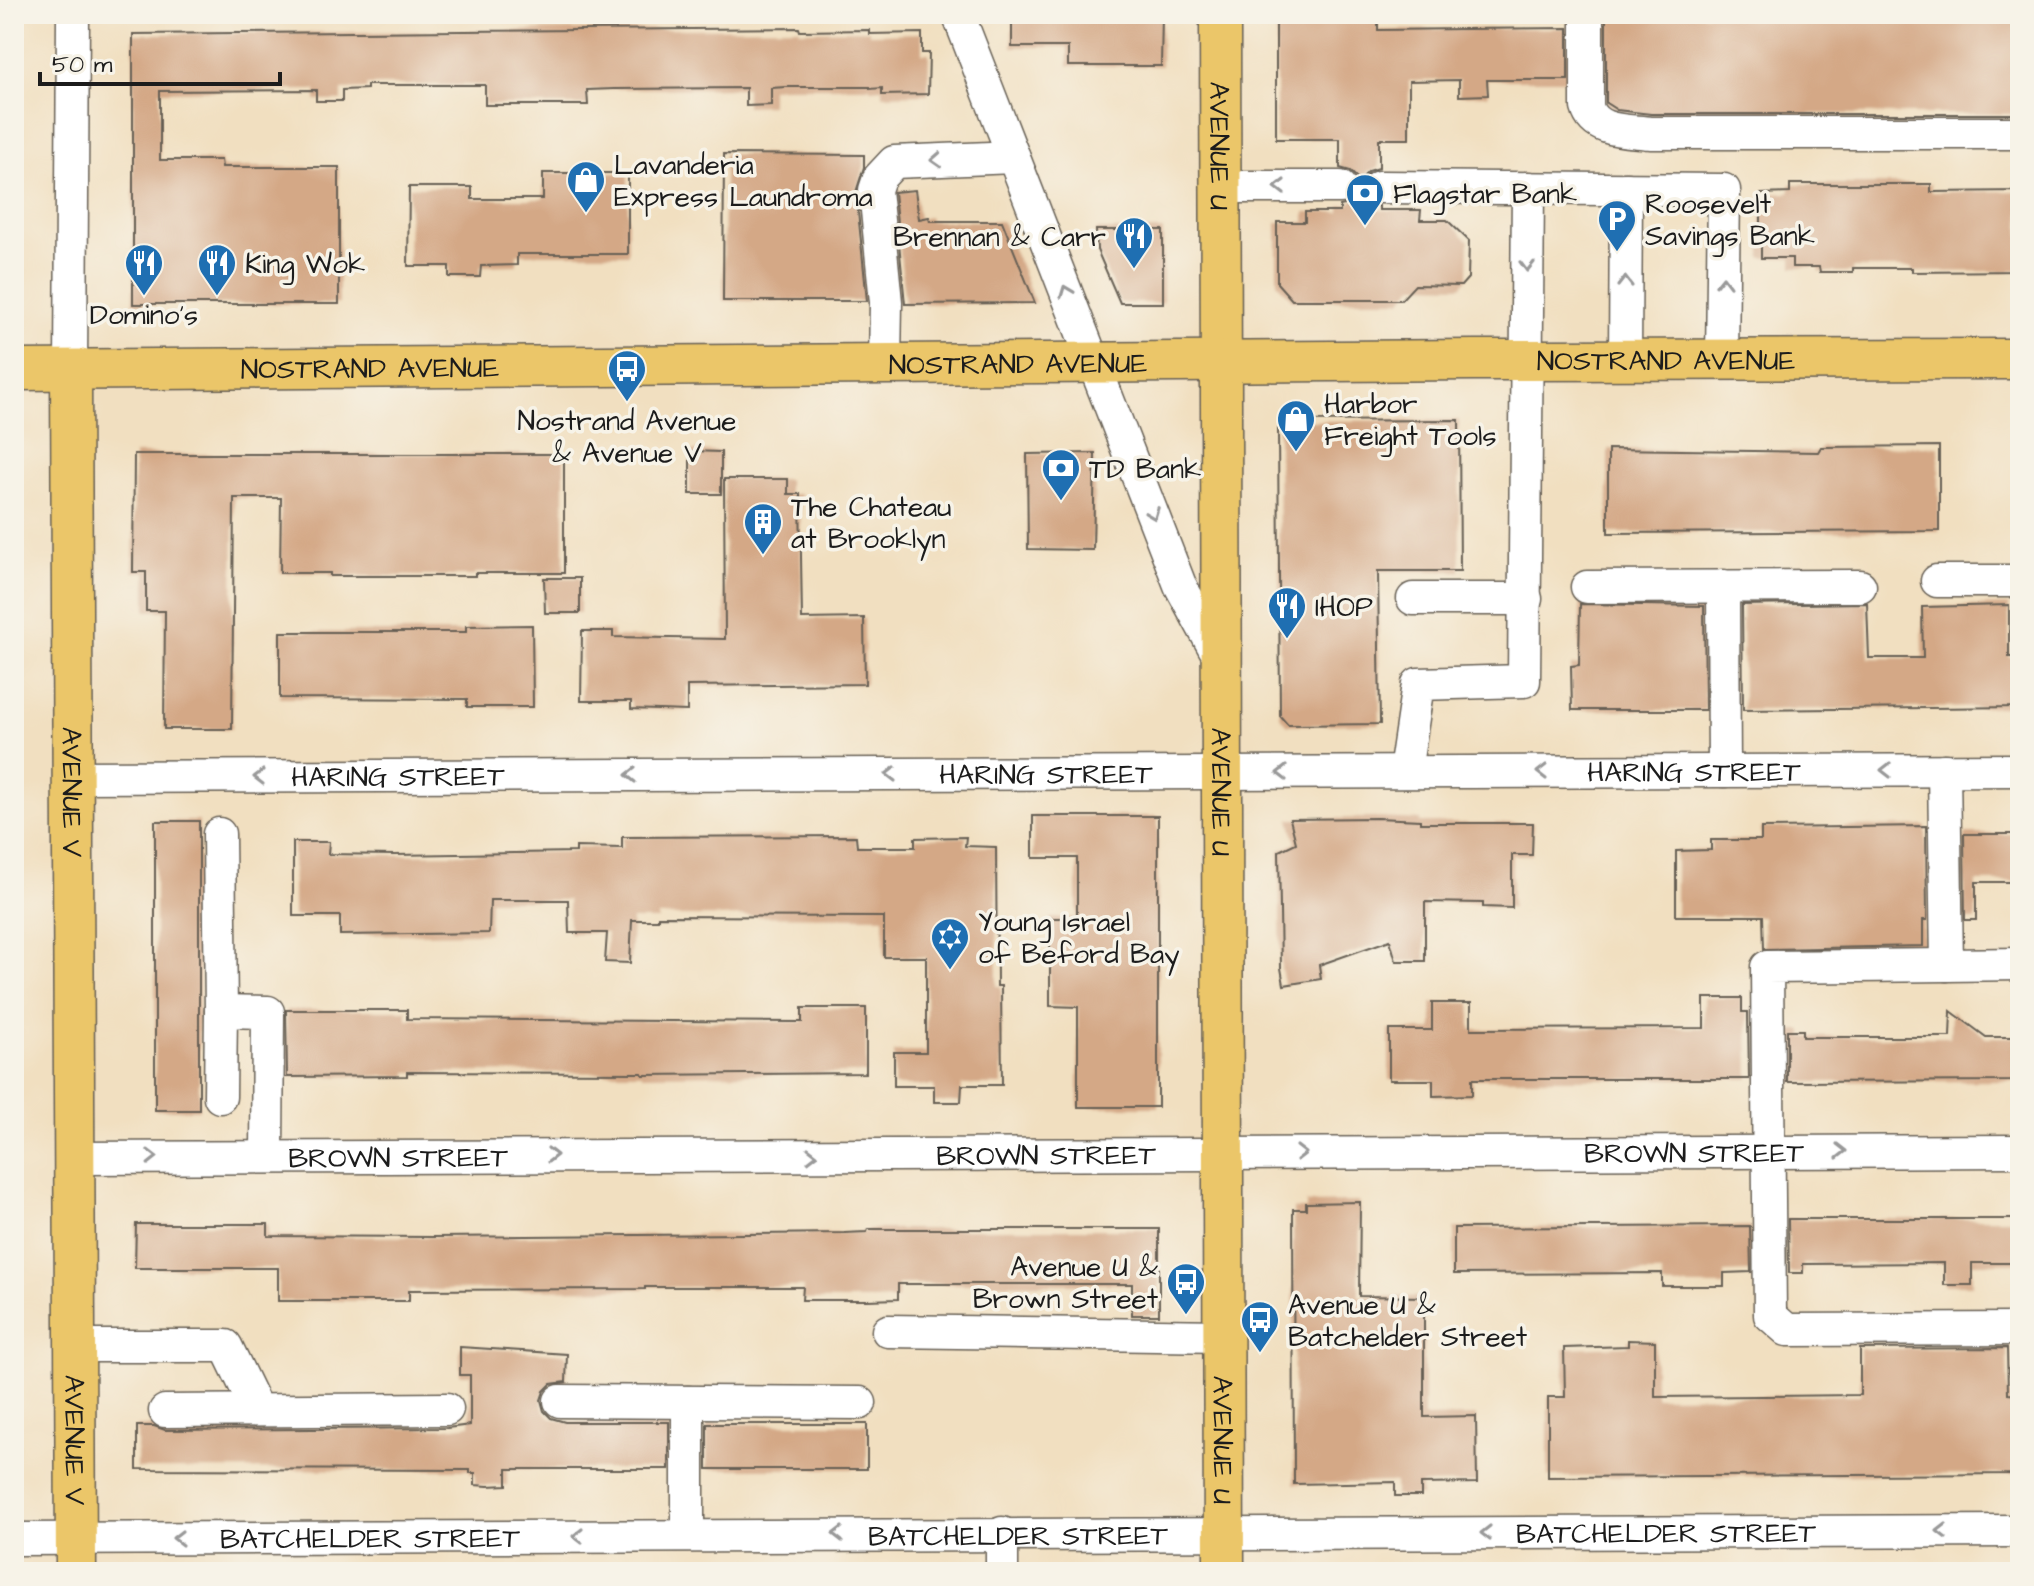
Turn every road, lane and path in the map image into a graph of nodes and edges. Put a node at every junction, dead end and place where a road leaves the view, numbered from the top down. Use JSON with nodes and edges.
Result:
{"nodes":[{"id":1,"x":73,"y":14,"type":"edge"},
{"id":2,"x":958,"y":14,"type":"edge"},
{"id":3,"x":1220,"y":14,"type":"edge"},
{"id":4,"x":1587,"y":14,"type":"edge"},
{"id":5,"x":2020,"y":133,"type":"edge"},
{"id":6,"x":1014,"y":157,"type":"junction"},
{"id":7,"x":1220,"y":187,"type":"junction"},
{"id":8,"x":1340,"y":187,"type":"dead end"},
{"id":9,"x":1379,"y":187,"type":"dead end"},
{"id":10,"x":1528,"y":188,"type":"junction"},
{"id":11,"x":1626,"y":189,"type":"junction"},
{"id":12,"x":1526,"y":359,"type":"junction"},
{"id":13,"x":2020,"y":359,"type":"edge"},
{"id":14,"x":1625,"y":360,"type":"junction"},
{"id":15,"x":1722,"y":360,"type":"junction"},
{"id":16,"x":1220,"y":362,"type":"junction"},
{"id":17,"x":1094,"y":363,"type":"junction"},
{"id":18,"x":885,"y":365,"type":"junction"},
{"id":19,"x":14,"y":370,"type":"edge"},
{"id":20,"x":71,"y":370,"type":"junction"},
{"id":21,"x":1937,"y":581,"type":"dead end"},
{"id":22,"x":2020,"y":581,"type":"edge"},
{"id":23,"x":1723,"y":586,"type":"junction"},
{"id":24,"x":1860,"y":586,"type":"dead end"},
{"id":25,"x":1587,"y":587,"type":"dead end"},
{"id":26,"x":1413,"y":599,"type":"dead end"},
{"id":27,"x":1526,"y":599,"type":"junction"},
{"id":28,"x":1221,"y":660,"type":"junction"},
{"id":29,"x":1944,"y":770,"type":"junction"},
{"id":30,"x":2020,"y":770,"type":"edge"},
{"id":31,"x":1724,"y":771,"type":"junction"},
{"id":32,"x":1221,"y":772,"type":"junction"},
{"id":33,"x":1405,"y":772,"type":"junction"},
{"id":34,"x":72,"y":777,"type":"junction"},
{"id":35,"x":219,"y":834,"type":"dead end"},
{"id":36,"x":2020,"y":964,"type":"edge"},
{"id":37,"x":1947,"y":965,"type":"junction"},
{"id":38,"x":221,"y":1011,"type":"junction"},
{"id":39,"x":220,"y":1097,"type":"dead end"},
{"id":40,"x":1769,"y":1151,"type":"junction"},
{"id":41,"x":2020,"y":1151,"type":"edge"},
{"id":42,"x":1223,"y":1154,"type":"junction"},
{"id":43,"x":267,"y":1156,"type":"junction"},
{"id":44,"x":74,"y":1158,"type":"junction"},
{"id":45,"x":2020,"y":1329,"type":"edge"},
{"id":46,"x":888,"y":1331,"type":"dead end"},
{"id":47,"x":1223,"y":1336,"type":"junction"},
{"id":48,"x":74,"y":1346,"type":"junction"},
{"id":49,"x":560,"y":1401,"type":"dead end"},
{"id":50,"x":688,"y":1402,"type":"junction"},
{"id":51,"x":860,"y":1403,"type":"dead end"},
{"id":52,"x":447,"y":1409,"type":"dead end"},
{"id":53,"x":257,"y":1410,"type":"junction"},
{"id":54,"x":165,"y":1411,"type":"dead end"},
{"id":55,"x":2020,"y":1531,"type":"edge"},
{"id":56,"x":1002,"y":1533,"type":"junction"},
{"id":57,"x":688,"y":1535,"type":"junction"},
{"id":58,"x":14,"y":1539,"type":"edge"},
{"id":59,"x":1224,"y":1553,"type":"edge"},
{"id":60,"x":75,"y":1555,"type":"edge"},
{"id":61,"x":1002,"y":1572,"type":"edge"}],
"edges":[{"from":1,"to":20,"type":"street","name":"AVENUE V"},
{"from":2,"to":6,"type":"street"},
{"from":3,"to":7,"type":"main road","name":"AVENUE U"},
{"from":4,"to":5,"type":"street"},
{"from":17,"to":6,"type":"street","one_way":true},
{"from":6,"to":18,"type":"street","one_way":true},
{"from":8,"to":7,"type":"street","one_way":true},
{"from":7,"to":16,"type":"main road","name":"AVENUE U"},
{"from":9,"to":10,"type":"street"},
{"from":10,"to":11,"type":"street"},
{"from":10,"to":12,"type":"street","one_way":true},
{"from":14,"to":11,"type":"street","one_way":true},
{"from":15,"to":11,"type":"street","one_way":true},
{"from":12,"to":14,"type":"main road","name":"NOSTRAND AVENUE"},
{"from":12,"to":16,"type":"main road","name":"NOSTRAND AVENUE"},
{"from":12,"to":27,"type":"street"},
{"from":13,"to":15,"type":"main road","name":"NOSTRAND AVENUE"},
{"from":14,"to":15,"type":"main road","name":"NOSTRAND AVENUE"},
{"from":16,"to":17,"type":"main road","name":"NOSTRAND AVENUE"},
{"from":16,"to":28,"type":"main road","name":"AVENUE U"},
{"from":17,"to":18,"type":"main road","name":"NOSTRAND AVENUE"},
{"from":17,"to":28,"type":"street","one_way":true},
{"from":18,"to":20,"type":"main road","name":"NOSTRAND AVENUE"},
{"from":19,"to":20,"type":"main road","name":"NOSTRAND AVENUE"},
{"from":20,"to":34,"type":"main road","name":"AVENUE V"},
{"from":21,"to":22,"type":"street"},
{"from":23,"to":24,"type":"street"},
{"from":23,"to":25,"type":"street"},
{"from":23,"to":31,"type":"street"},
{"from":26,"to":27,"type":"street"},
{"from":27,"to":33,"type":"street"},
{"from":28,"to":32,"type":"main road","name":"AVENUE U"},
{"from":29,"to":30,"type":"street","name":"HARING STREET"},
{"from":29,"to":31,"type":"street","name":"HARING STREET","one_way":true},
{"from":29,"to":37,"type":"street"},
{"from":31,"to":33,"type":"street","name":"HARING STREET","one_way":true},
{"from":33,"to":32,"type":"street","name":"HARING STREET","one_way":true},
{"from":32,"to":34,"type":"street","name":"HARING STREET","one_way":true},
{"from":32,"to":42,"type":"main road","name":"AVENUE U"},
{"from":34,"to":44,"type":"main road","name":"AVENUE V"},
{"from":35,"to":38,"type":"street"},
{"from":36,"to":37,"type":"street"},
{"from":37,"to":40,"type":"street"},
{"from":38,"to":39,"type":"street"},
{"from":38,"to":43,"type":"street"},
{"from":40,"to":41,"type":"street","name":"BROWN STREET","one_way":true},
{"from":42,"to":40,"type":"street","name":"BROWN STREET","one_way":true},
{"from":40,"to":45,"type":"street"},
{"from":43,"to":42,"type":"street","name":"BROWN STREET","one_way":true},
{"from":42,"to":47,"type":"main road","name":"AVENUE U"},
{"from":44,"to":43,"type":"street","name":"BROWN STREET","one_way":true},
{"from":44,"to":48,"type":"main road","name":"AVENUE V"},
{"from":46,"to":47,"type":"street"},
{"from":47,"to":59,"type":"main road","name":"AVENUE U"},
{"from":48,"to":53,"type":"street"},
{"from":48,"to":60,"type":"main road","name":"AVENUE V"},
{"from":49,"to":50,"type":"street"},
{"from":50,"to":51,"type":"street"},
{"from":50,"to":57,"type":"street"},
{"from":52,"to":53,"type":"street"},
{"from":53,"to":54,"type":"street"},
{"from":55,"to":59,"type":"street","name":"BATCHELDER STREET","one_way":true},
{"from":56,"to":57,"type":"street","name":"BATCHELDER STREET","one_way":true},
{"from":56,"to":59,"type":"street","name":"BATCHELDER STREET"},
{"from":56,"to":61,"type":"street"},
{"from":57,"to":60,"type":"street","name":"BATCHELDER STREET","one_way":true},
{"from":58,"to":60,"type":"street","name":"BATCHELDER STREET"}]}
